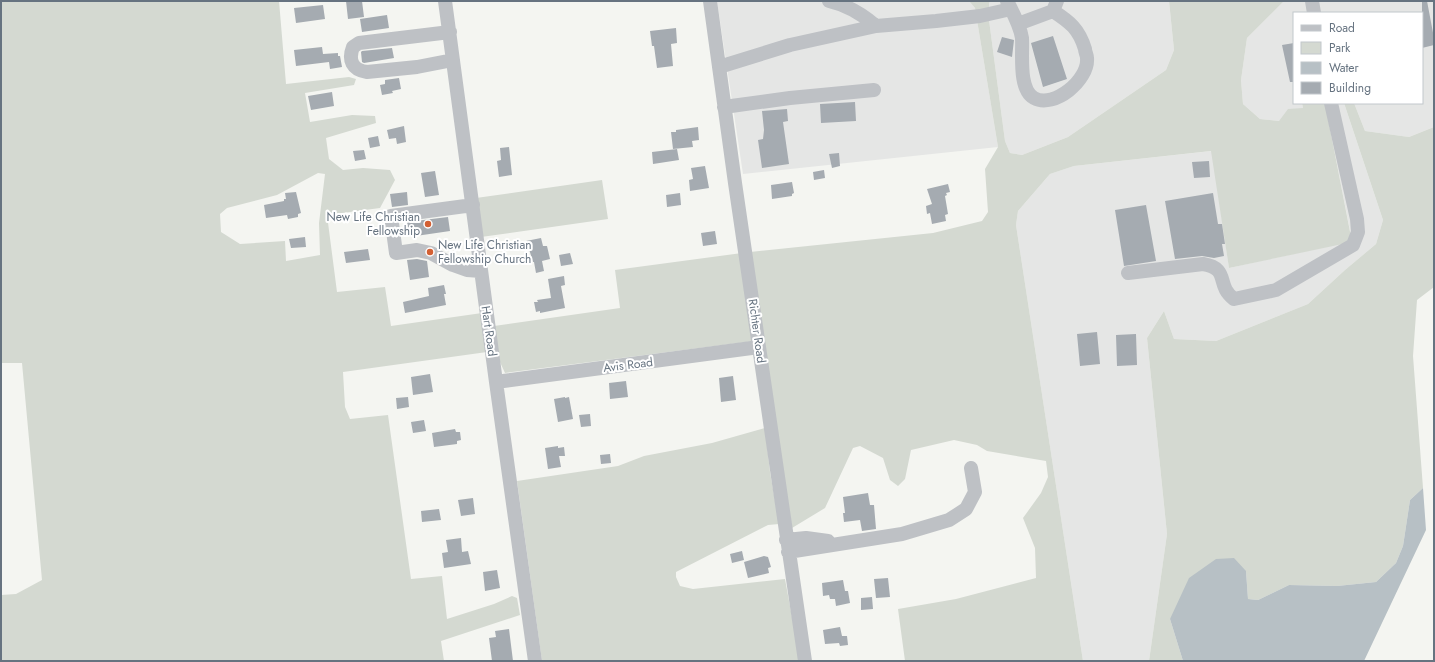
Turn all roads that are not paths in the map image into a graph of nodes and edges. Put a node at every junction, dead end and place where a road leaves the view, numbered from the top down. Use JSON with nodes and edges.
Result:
{"nodes":[{"id":1,"x":445,"y":1,"type":"edge"},
{"id":2,"x":829,"y":1,"type":"edge"},
{"id":3,"x":1312,"y":1,"type":"edge"},
{"id":4,"x":713,"y":2,"type":"edge"},
{"id":5,"x":1009,"y":5,"type":"edge"},
{"id":6,"x":1055,"y":6,"type":"edge"},
{"id":7,"x":1314,"y":12,"type":"edge"},
{"id":8,"x":1018,"y":24,"type":"junction"},
{"id":9,"x":876,"y":26,"type":"junction"},
{"id":10,"x":450,"y":32,"type":"junction"},
{"id":11,"x":453,"y":60,"type":"junction"},
{"id":12,"x":719,"y":67,"type":"junction"},
{"id":13,"x":874,"y":90,"type":"dead end"},
{"id":14,"x":1331,"y":104,"type":"edge"},
{"id":15,"x":724,"y":107,"type":"junction"},
{"id":16,"x":473,"y":204,"type":"junction"},
{"id":17,"x":481,"y":271,"type":"junction"},
{"id":18,"x":1128,"y":273,"type":"dead end"},
{"id":19,"x":759,"y":348,"type":"junction"},
{"id":20,"x":496,"y":382,"type":"junction"},
{"id":21,"x":971,"y":468,"type":"dead end"},
{"id":22,"x":787,"y":546,"type":"junction"},
{"id":23,"x":535,"y":661,"type":"edge"},
{"id":24,"x":804,"y":661,"type":"edge"}],
"edges":[{"from":1,"to":10,"type":"street","name":"Hart Road"},
{"from":2,"to":9,"type":"street"},
{"from":3,"to":7,"type":"street"},
{"from":4,"to":12,"type":"street","name":"Richter Road"},
{"from":5,"to":8,"type":"street"},
{"from":5,"to":9,"type":"street"},
{"from":6,"to":8,"type":"street"},
{"from":6,"to":8,"type":"street"},
{"from":9,"to":12,"type":"street"},
{"from":10,"to":11,"type":"street","name":"Hart Road"},
{"from":10,"to":11,"type":"street"},
{"from":11,"to":16,"type":"street","name":"Hart Road"},
{"from":12,"to":15,"type":"street","name":"Richter Road"},
{"from":13,"to":15,"type":"street"},
{"from":14,"to":18,"type":"street"},
{"from":15,"to":19,"type":"street","name":"Richter Road"},
{"from":16,"to":17,"type":"street","name":"Hart Road"},
{"from":16,"to":17,"type":"street"},
{"from":17,"to":20,"type":"street","name":"Hart Road"},
{"from":19,"to":20,"type":"street","name":"Avis Road"},
{"from":19,"to":22,"type":"street","name":"Richter Road"},
{"from":20,"to":23,"type":"street","name":"Hart Road"},
{"from":21,"to":22,"type":"street"},
{"from":22,"to":24,"type":"street","name":"Richter Road"}]}
